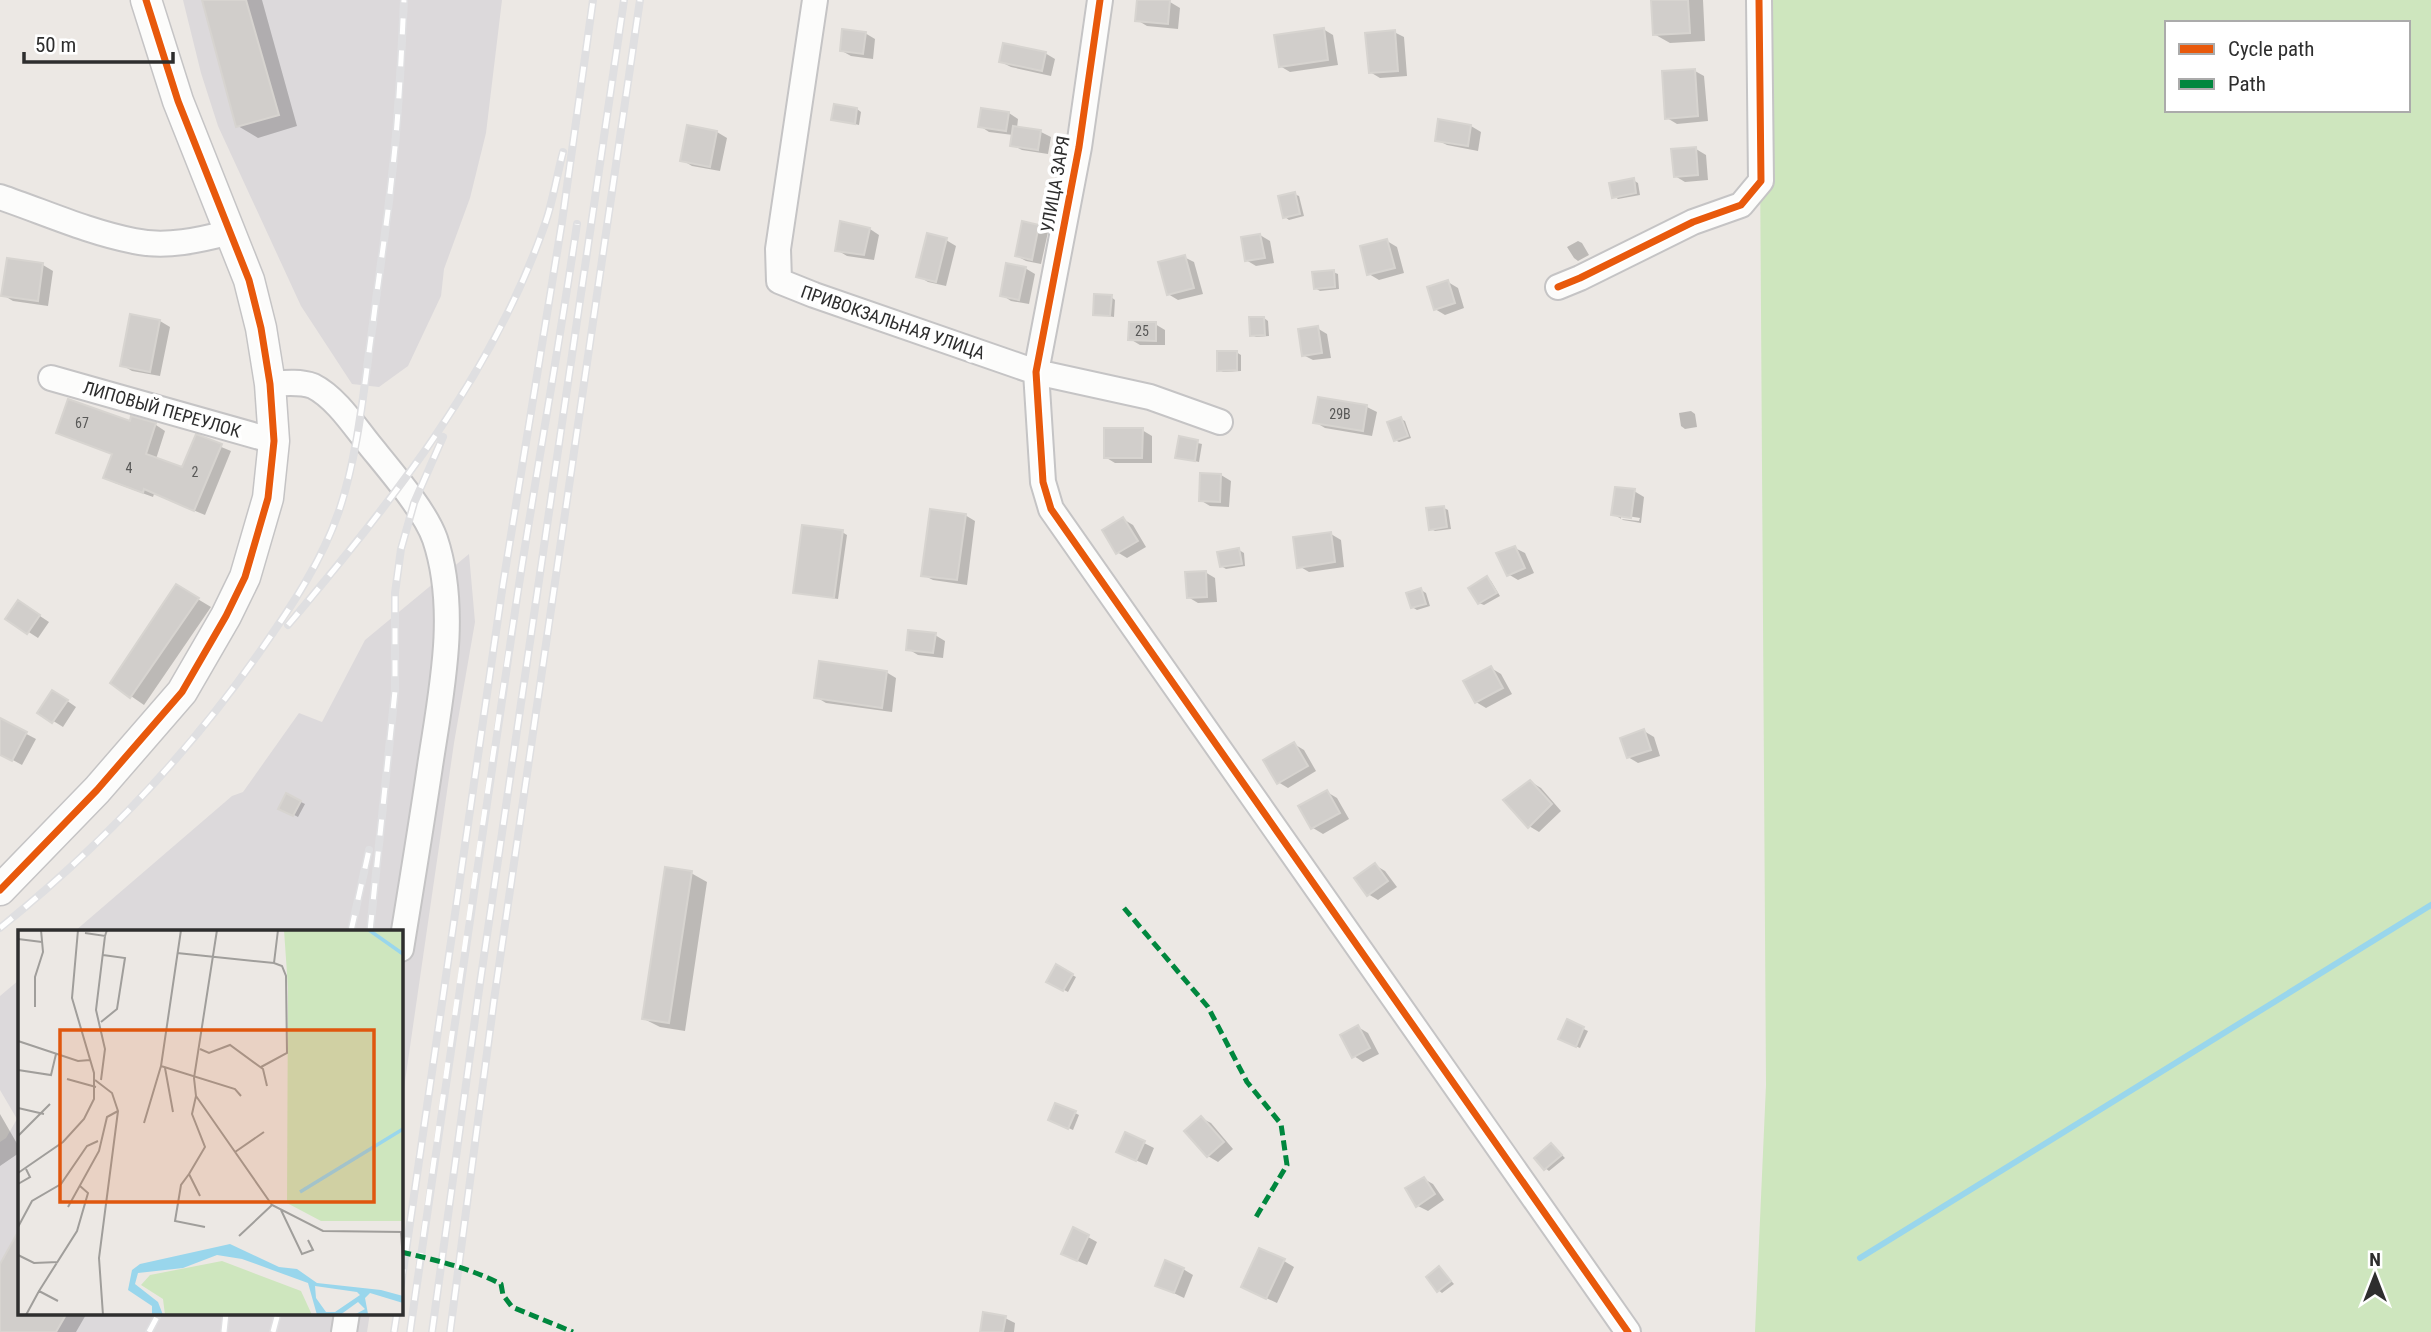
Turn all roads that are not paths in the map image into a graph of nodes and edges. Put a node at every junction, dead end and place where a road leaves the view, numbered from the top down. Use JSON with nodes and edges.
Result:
{"nodes":[{"id":1,"x":146,"y":0,"type":"edge"},
{"id":2,"x":816,"y":0,"type":"edge"},
{"id":3,"x":1100,"y":0,"type":"edge"},
{"id":4,"x":1759,"y":0,"type":"edge"},
{"id":5,"x":0,"y":197,"type":"edge"},
{"id":6,"x":230,"y":232,"type":"junction"},
{"id":7,"x":1558,"y":287,"type":"dead end"},
{"id":8,"x":1036,"y":372,"type":"junction"},
{"id":9,"x":51,"y":378,"type":"dead end"},
{"id":10,"x":270,"y":384,"type":"junction"},
{"id":11,"x":1220,"y":422,"type":"dead end"},
{"id":12,"x":274,"y":441,"type":"junction"},
{"id":13,"x":0,"y":890,"type":"edge"},
{"id":14,"x":402,"y":943,"type":"edge"},
{"id":15,"x":347,"y":1314,"type":"edge"},
{"id":16,"x":344,"y":1332,"type":"edge"},
{"id":17,"x":1628,"y":1332,"type":"edge"}],
"edges":[{"from":1,"to":6,"type":"street"},
{"from":2,"to":8,"type":"street","name":"ПРИВОКЗАЛЬНАЯ УЛИЦА"},
{"from":3,"to":8,"type":"street","name":"УЛИЦА ЗАРЯ"},
{"from":4,"to":7,"type":"street"},
{"from":5,"to":6,"type":"street"},
{"from":6,"to":10,"type":"street"},
{"from":8,"to":11,"type":"street"},
{"from":8,"to":17,"type":"street","name":"УЛИЦА ЗАРЯ"},
{"from":9,"to":12,"type":"street","name":"ЛИПОВЫЙ ПЕРЕУЛОК"},
{"from":10,"to":12,"type":"street"},
{"from":10,"to":14,"type":"street"},
{"from":12,"to":13,"type":"street"},
{"from":15,"to":16,"type":"street"}]}
